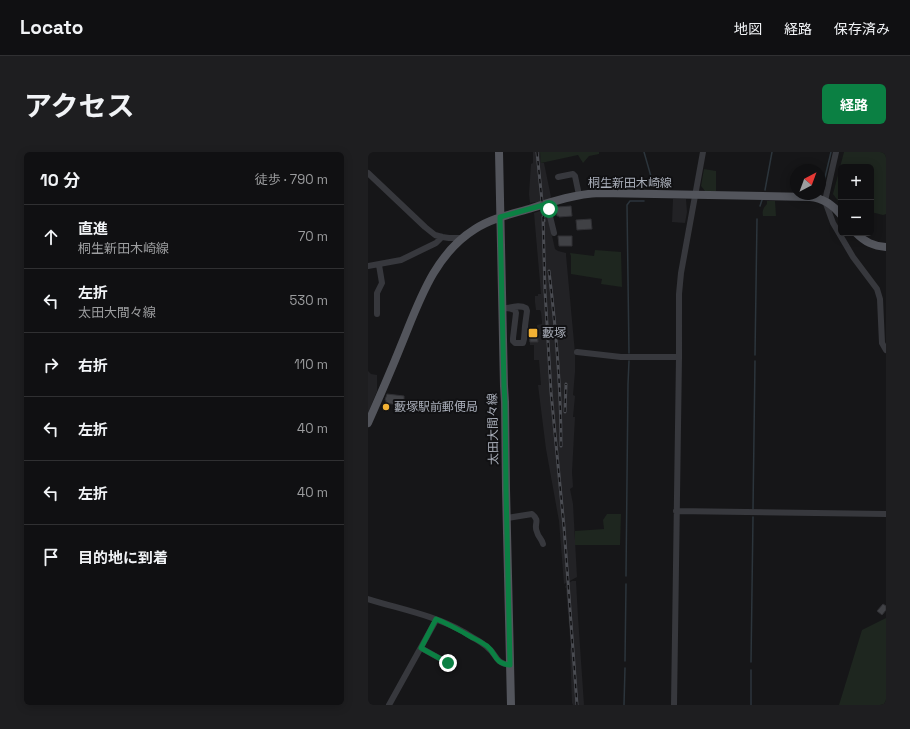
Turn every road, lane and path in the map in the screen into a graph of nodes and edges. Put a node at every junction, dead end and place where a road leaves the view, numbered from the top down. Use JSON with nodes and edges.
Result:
{"nodes":[{"id":1,"x":499,"y":152,"type":"edge"},
{"id":2,"x":703,"y":152,"type":"edge"},
{"id":3,"x":836,"y":152,"type":"edge"},
{"id":4,"x":368,"y":173,"type":"edge"},
{"id":5,"x":558,"y":177,"type":"dead end"},
{"id":6,"x":696,"y":194,"type":"junction"},
{"id":7,"x":579,"y":195,"type":"junction"},
{"id":8,"x":825,"y":201,"type":"junction"},
{"id":9,"x":547,"y":204,"type":"junction"},
{"id":10,"x":838,"y":212,"type":"edge"},
{"id":11,"x":500,"y":217,"type":"junction"},
{"id":12,"x":554,"y":233,"type":"dead end"},
{"id":13,"x":859,"y":236,"type":"edge"},
{"id":14,"x":442,"y":237,"type":"junction"},
{"id":15,"x":463,"y":238,"type":"junction"},
{"id":16,"x":886,"y":247,"type":"edge"},
{"id":17,"x":379,"y":265,"type":"junction"},
{"id":18,"x":368,"y":266,"type":"edge"},
{"id":19,"x":505,"y":308,"type":"junction"},
{"id":20,"x":377,"y":314,"type":"dead end"},
{"id":21,"x":886,"y":350,"type":"edge"},
{"id":22,"x":577,"y":352,"type":"dead end"},
{"id":23,"x":679,"y":357,"type":"junction"},
{"id":24,"x":368,"y":423,"type":"edge"},
{"id":25,"x":676,"y":511,"type":"junction"},
{"id":26,"x":886,"y":514,"type":"edge"},
{"id":27,"x":507,"y":518,"type":"junction"},
{"id":28,"x":543,"y":544,"type":"dead end"},
{"id":29,"x":368,"y":599,"type":"edge"},
{"id":30,"x":436,"y":619,"type":"junction"},
{"id":31,"x":421,"y":648,"type":"junction"},
{"id":32,"x":448,"y":663,"type":"dead end"},
{"id":33,"x":510,"y":665,"type":"junction"},
{"id":34,"x":389,"y":705,"type":"edge"},
{"id":35,"x":511,"y":705,"type":"edge"},
{"id":36,"x":674,"y":705,"type":"edge"}],
"edges":[{"from":1,"to":11,"type":"main road","name":"太田大間々線"},
{"from":2,"to":6,"type":"street"},
{"from":3,"to":8,"type":"street"},
{"from":4,"to":14,"type":"street"},
{"from":5,"to":7,"type":"street"},
{"from":6,"to":7,"type":"main road","name":"桐生新田木崎線"},
{"from":6,"to":8,"type":"main road","name":"桐生新田木崎線"},
{"from":6,"to":23,"type":"street"},
{"from":7,"to":9,"type":"main road","name":"桐生新田木崎線"},
{"from":8,"to":10,"type":"main road","name":"桐生新田木崎線"},
{"from":8,"to":21,"type":"street"},
{"from":9,"to":11,"type":"main road","name":"桐生新田木崎線"},
{"from":9,"to":12,"type":"street"},
{"from":11,"to":15,"type":"main road","name":"桐生新田木崎線"},
{"from":11,"to":19,"type":"main road","name":"太田大間々線"},
{"from":13,"to":16,"type":"main road"},
{"from":14,"to":15,"type":"street"},
{"from":14,"to":17,"type":"street"},
{"from":15,"to":24,"type":"main road","name":"桐生新田木崎線"},
{"from":17,"to":18,"type":"street"},
{"from":17,"to":20,"type":"street"},
{"from":19,"to":19,"type":"street"},
{"from":19,"to":27,"type":"main road","name":"太田大間々線"},
{"from":22,"to":23,"type":"street"},
{"from":23,"to":25,"type":"street"},
{"from":25,"to":26,"type":"street"},
{"from":25,"to":36,"type":"street"},
{"from":27,"to":28,"type":"street"},
{"from":27,"to":33,"type":"main road","name":"太田大間々線"},
{"from":29,"to":30,"type":"street"},
{"from":30,"to":31,"type":"street"},
{"from":30,"to":33,"type":"street"},
{"from":31,"to":32,"type":"street"},
{"from":31,"to":34,"type":"street"},
{"from":33,"to":35,"type":"main road","name":"太田大間々線"}]}
